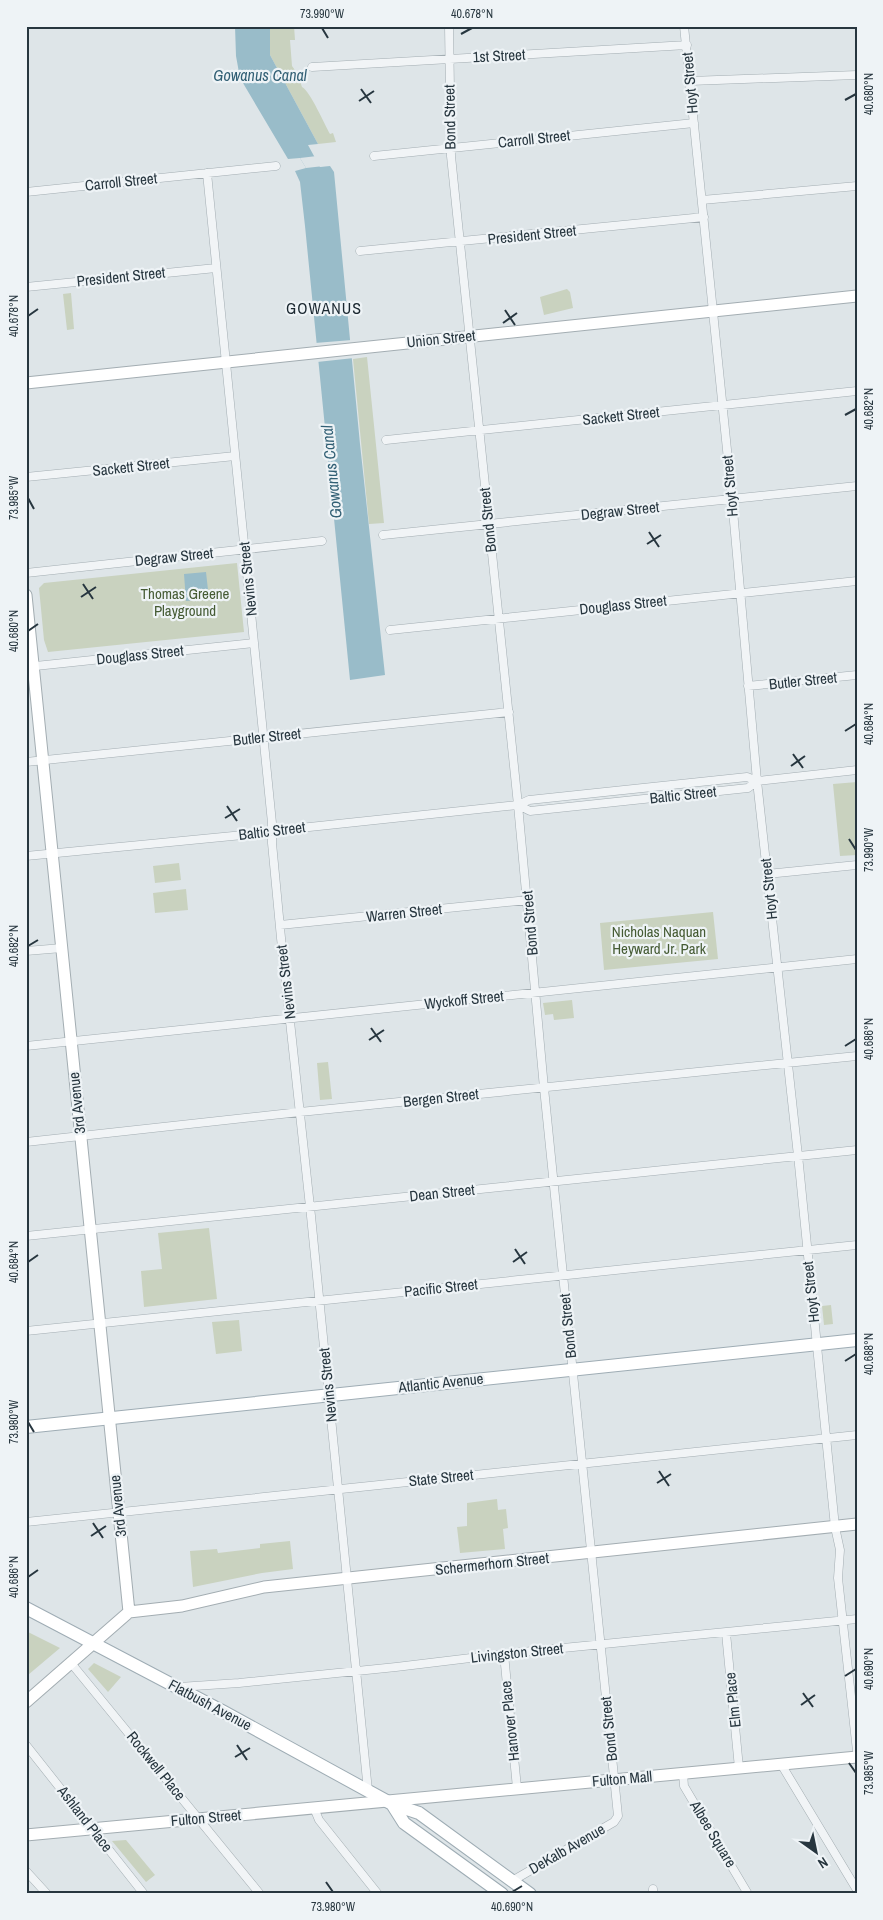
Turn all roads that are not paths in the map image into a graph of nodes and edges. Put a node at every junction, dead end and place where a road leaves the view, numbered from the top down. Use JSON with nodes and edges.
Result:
{"nodes":[{"id":1,"x":449,"y":26,"type":"edge"},
{"id":2,"x":684,"y":26,"type":"edge"},
{"id":3,"x":686,"y":45,"type":"junction"},
{"id":4,"x":449,"y":58,"type":"junction"},
{"id":5,"x":312,"y":67,"type":"dead end"},
{"id":6,"x":857,"y":75,"type":"edge"},
{"id":7,"x":690,"y":81,"type":"junction"},
{"id":8,"x":694,"y":123,"type":"junction"},
{"id":9,"x":451,"y":148,"type":"junction"},
{"id":10,"x":374,"y":156,"type":"dead end"},
{"id":11,"x":276,"y":166,"type":"dead end"},
{"id":12,"x":207,"y":173,"type":"junction"},
{"id":13,"x":857,"y":186,"type":"edge"},
{"id":14,"x":26,"y":192,"type":"edge"},
{"id":15,"x":702,"y":200,"type":"junction"},
{"id":16,"x":704,"y":217,"type":"junction"},
{"id":17,"x":460,"y":243,"type":"junction"},
{"id":18,"x":360,"y":251,"type":"dead end"},
{"id":19,"x":216,"y":268,"type":"junction"},
{"id":20,"x":26,"y":287,"type":"edge"},
{"id":21,"x":857,"y":296,"type":"edge"},
{"id":22,"x":713,"y":311,"type":"junction"},
{"id":23,"x":469,"y":336,"type":"junction"},
{"id":24,"x":226,"y":362,"type":"junction"},
{"id":25,"x":26,"y":382,"type":"edge"},
{"id":26,"x":857,"y":391,"type":"edge"},
{"id":27,"x":723,"y":406,"type":"junction"},
{"id":28,"x":478,"y":430,"type":"junction"},
{"id":29,"x":386,"y":440,"type":"dead end"},
{"id":30,"x":235,"y":456,"type":"junction"},
{"id":31,"x":26,"y":477,"type":"edge"},
{"id":32,"x":857,"y":486,"type":"edge"},
{"id":33,"x":732,"y":499,"type":"junction"},
{"id":34,"x":488,"y":524,"type":"junction"},
{"id":35,"x":383,"y":535,"type":"dead end"},
{"id":36,"x":322,"y":541,"type":"dead end"},
{"id":37,"x":244,"y":549,"type":"junction"},
{"id":38,"x":26,"y":573,"type":"edge"},
{"id":39,"x":857,"y":581,"type":"edge"},
{"id":40,"x":740,"y":593,"type":"junction"},
{"id":41,"x":26,"y":595,"type":"edge"},
{"id":42,"x":499,"y":618,"type":"junction"},
{"id":43,"x":390,"y":630,"type":"dead end"},
{"id":44,"x":254,"y":643,"type":"junction"},
{"id":45,"x":30,"y":667,"type":"edge"},
{"id":46,"x":857,"y":675,"type":"edge"},
{"id":47,"x":748,"y":686,"type":"junction"},
{"id":48,"x":509,"y":712,"type":"junction"},
{"id":49,"x":263,"y":737,"type":"junction"},
{"id":50,"x":43,"y":760,"type":"junction"},
{"id":51,"x":26,"y":762,"type":"edge"},
{"id":52,"x":857,"y":770,"type":"edge"},
{"id":53,"x":757,"y":781,"type":"junction"},
{"id":54,"x":518,"y":805,"type":"junction"},
{"id":55,"x":272,"y":832,"type":"junction"},
{"id":56,"x":52,"y":854,"type":"junction"},
{"id":57,"x":26,"y":856,"type":"edge"},
{"id":58,"x":857,"y":865,"type":"edge"},
{"id":59,"x":767,"y":874,"type":"junction"},
{"id":60,"x":528,"y":900,"type":"junction"},
{"id":61,"x":280,"y":925,"type":"junction"},
{"id":62,"x":62,"y":948,"type":"junction"},
{"id":63,"x":26,"y":951,"type":"edge"},
{"id":64,"x":857,"y":959,"type":"edge"},
{"id":65,"x":778,"y":967,"type":"junction"},
{"id":66,"x":536,"y":992,"type":"junction"},
{"id":67,"x":290,"y":1019,"type":"junction"},
{"id":68,"x":71,"y":1042,"type":"junction"},
{"id":69,"x":26,"y":1046,"type":"edge"},
{"id":70,"x":857,"y":1056,"type":"edge"},
{"id":71,"x":788,"y":1063,"type":"junction"},
{"id":72,"x":544,"y":1088,"type":"junction"},
{"id":73,"x":300,"y":1112,"type":"junction"},
{"id":74,"x":81,"y":1136,"type":"junction"},
{"id":75,"x":26,"y":1142,"type":"edge"},
{"id":76,"x":857,"y":1150,"type":"edge"},
{"id":77,"x":798,"y":1156,"type":"junction"},
{"id":78,"x":554,"y":1181,"type":"junction"},
{"id":79,"x":310,"y":1206,"type":"junction"},
{"id":80,"x":90,"y":1229,"type":"junction"},
{"id":81,"x":26,"y":1236,"type":"edge"},
{"id":82,"x":857,"y":1245,"type":"edge"},
{"id":83,"x":807,"y":1250,"type":"junction"},
{"id":84,"x":563,"y":1275,"type":"junction"},
{"id":85,"x":320,"y":1300,"type":"junction"},
{"id":86,"x":100,"y":1323,"type":"junction"},
{"id":87,"x":26,"y":1331,"type":"edge"},
{"id":88,"x":857,"y":1340,"type":"edge"},
{"id":89,"x":816,"y":1344,"type":"junction"},
{"id":90,"x":573,"y":1369,"type":"junction"},
{"id":91,"x":329,"y":1394,"type":"junction"},
{"id":92,"x":109,"y":1417,"type":"junction"},
{"id":93,"x":26,"y":1427,"type":"edge"},
{"id":94,"x":857,"y":1434,"type":"edge"},
{"id":95,"x":826,"y":1438,"type":"junction"},
{"id":96,"x":582,"y":1463,"type":"junction"},
{"id":97,"x":338,"y":1488,"type":"junction"},
{"id":98,"x":118,"y":1511,"type":"junction"},
{"id":99,"x":26,"y":1522,"type":"edge"},
{"id":100,"x":857,"y":1524,"type":"edge"},
{"id":101,"x":834,"y":1527,"type":"junction"},
{"id":102,"x":590,"y":1553,"type":"junction"},
{"id":103,"x":347,"y":1579,"type":"junction"},
{"id":104,"x":26,"y":1608,"type":"edge"},
{"id":105,"x":128,"y":1612,"type":"junction"},
{"id":106,"x":857,"y":1619,"type":"edge"},
{"id":107,"x":843,"y":1620,"type":"junction"},
{"id":108,"x":726,"y":1632,"type":"junction"},
{"id":109,"x":94,"y":1642,"type":"junction"},
{"id":110,"x":600,"y":1644,"type":"junction"},
{"id":111,"x":504,"y":1654,"type":"junction"},
{"id":112,"x":71,"y":1663,"type":"junction"},
{"id":113,"x":356,"y":1671,"type":"junction"},
{"id":114,"x":177,"y":1687,"type":"junction"},
{"id":115,"x":26,"y":1702,"type":"edge"},
{"id":116,"x":26,"y":1745,"type":"edge"},
{"id":117,"x":857,"y":1751,"type":"edge"},
{"id":118,"x":857,"y":1757,"type":"edge"},
{"id":119,"x":781,"y":1764,"type":"junction"},
{"id":120,"x":739,"y":1768,"type":"junction"},
{"id":121,"x":683,"y":1773,"type":"junction"},
{"id":122,"x":614,"y":1779,"type":"junction"},
{"id":123,"x":517,"y":1788,"type":"junction"},
{"id":124,"x":368,"y":1791,"type":"junction"},
{"id":125,"x":390,"y":1803,"type":"junction"},
{"id":126,"x":314,"y":1808,"type":"junction"},
{"id":127,"x":200,"y":1819,"type":"junction"},
{"id":128,"x":617,"y":1819,"type":"joint"},
{"id":129,"x":93,"y":1828,"type":"junction"},
{"id":130,"x":26,"y":1835,"type":"edge"},
{"id":131,"x":26,"y":1871,"type":"edge"},
{"id":132,"x":512,"y":1881,"type":"junction"},
{"id":133,"x":857,"y":1890,"type":"edge"},
{"id":134,"x":497,"y":1893,"type":"edge"},
{"id":135,"x":47,"y":1894,"type":"edge"},
{"id":136,"x":144,"y":1894,"type":"edge"},
{"id":137,"x":260,"y":1894,"type":"edge"},
{"id":138,"x":378,"y":1894,"type":"edge"},
{"id":139,"x":530,"y":1894,"type":"edge"},
{"id":140,"x":748,"y":1894,"type":"edge"}],
"edges":[{"from":1,"to":4,"type":"street","name":"Bond Street"},
{"from":2,"to":3,"type":"street","name":"Hoyt Street"},
{"from":3,"to":4,"type":"street","name":"1st Street"},
{"from":3,"to":7,"type":"street","name":"Hoyt Street"},
{"from":4,"to":5,"type":"street","name":"1st Street"},
{"from":4,"to":9,"type":"street","name":"Bond Street"},
{"from":6,"to":7,"type":"street"},
{"from":7,"to":8,"type":"street","name":"Hoyt Street"},
{"from":8,"to":9,"type":"street","name":"Carroll Street"},
{"from":8,"to":15,"type":"street","name":"Hoyt Street"},
{"from":9,"to":10,"type":"street","name":"Carroll Street"},
{"from":9,"to":17,"type":"street","name":"Bond Street"},
{"from":11,"to":12,"type":"street","name":"Carroll Street"},
{"from":12,"to":14,"type":"street","name":"Carroll Street"},
{"from":12,"to":19,"type":"street","name":"Nevins Street"},
{"from":13,"to":15,"type":"street"},
{"from":15,"to":16,"type":"street","name":"Hoyt Street"},
{"from":16,"to":17,"type":"street","name":"President Street"},
{"from":16,"to":22,"type":"street","name":"Hoyt Street"},
{"from":17,"to":18,"type":"street","name":"President Street"},
{"from":17,"to":23,"type":"street","name":"Bond Street"},
{"from":19,"to":20,"type":"street","name":"President Street"},
{"from":19,"to":24,"type":"street","name":"Nevins Street"},
{"from":21,"to":22,"type":"main road","name":"Union Street"},
{"from":22,"to":23,"type":"main road","name":"Union Street"},
{"from":22,"to":27,"type":"street","name":"Hoyt Street"},
{"from":23,"to":24,"type":"main road","name":"Union Street"},
{"from":23,"to":28,"type":"street","name":"Bond Street"},
{"from":24,"to":25,"type":"main road","name":"Union Street"},
{"from":24,"to":30,"type":"street","name":"Nevins Street"},
{"from":26,"to":27,"type":"street","name":"Sackett Street"},
{"from":27,"to":28,"type":"street","name":"Sackett Street"},
{"from":27,"to":33,"type":"street","name":"Hoyt Street"},
{"from":28,"to":29,"type":"street","name":"Sackett Street"},
{"from":28,"to":34,"type":"street","name":"Bond Street"},
{"from":30,"to":31,"type":"street","name":"Sackett Street"},
{"from":30,"to":37,"type":"street","name":"Nevins Street"},
{"from":32,"to":33,"type":"street","name":"Degraw Street"},
{"from":33,"to":34,"type":"street","name":"Degraw Street"},
{"from":33,"to":40,"type":"street","name":"Hoyt Street"},
{"from":34,"to":35,"type":"street","name":"Degraw Street"},
{"from":34,"to":42,"type":"street","name":"Bond Street"},
{"from":36,"to":37,"type":"street","name":"Degraw Street"},
{"from":37,"to":38,"type":"street","name":"Degraw Street"},
{"from":37,"to":44,"type":"street","name":"Nevins Street"},
{"from":39,"to":40,"type":"street","name":"Douglass Street"},
{"from":40,"to":42,"type":"street","name":"Douglass Street"},
{"from":40,"to":47,"type":"street","name":"Hoyt Street"},
{"from":41,"to":45,"type":"main road","name":"3rd Avenue"},
{"from":42,"to":43,"type":"street","name":"Douglass Street"},
{"from":42,"to":48,"type":"street","name":"Bond Street"},
{"from":44,"to":45,"type":"street","name":"Douglass Street"},
{"from":44,"to":49,"type":"street","name":"Nevins Street"},
{"from":45,"to":50,"type":"main road","name":"3rd Avenue"},
{"from":46,"to":47,"type":"street","name":"Butler Street"},
{"from":47,"to":53,"type":"street","name":"Hoyt Street"},
{"from":48,"to":49,"type":"street","name":"Butler Street"},
{"from":48,"to":54,"type":"street","name":"Bond Street"},
{"from":49,"to":50,"type":"street","name":"Butler Street"},
{"from":49,"to":55,"type":"street","name":"Nevins Street"},
{"from":50,"to":51,"type":"street","name":"Butler Street"},
{"from":50,"to":56,"type":"main road","name":"3rd Avenue"},
{"from":52,"to":53,"type":"street","name":"Baltic Street"},
{"from":53,"to":54,"type":"street","name":"Baltic Street"},
{"from":53,"to":59,"type":"street","name":"Hoyt Street"},
{"from":54,"to":55,"type":"street","name":"Baltic Street"},
{"from":54,"to":60,"type":"street","name":"Bond Street"},
{"from":55,"to":56,"type":"street","name":"Baltic Street"},
{"from":55,"to":61,"type":"street","name":"Nevins Street"},
{"from":56,"to":57,"type":"street","name":"Baltic Street"},
{"from":56,"to":62,"type":"main road","name":"3rd Avenue"},
{"from":58,"to":59,"type":"street"},
{"from":59,"to":65,"type":"street","name":"Hoyt Street"},
{"from":60,"to":61,"type":"street","name":"Warren Street"},
{"from":60,"to":66,"type":"street","name":"Bond Street"},
{"from":61,"to":67,"type":"street","name":"Nevins Street"},
{"from":62,"to":63,"type":"street"},
{"from":62,"to":68,"type":"main road","name":"3rd Avenue"},
{"from":64,"to":65,"type":"street","name":"Wyckoff Street"},
{"from":65,"to":66,"type":"street","name":"Wyckoff Street"},
{"from":65,"to":71,"type":"street","name":"Hoyt Street"},
{"from":66,"to":67,"type":"street","name":"Wyckoff Street"},
{"from":66,"to":72,"type":"street","name":"Bond Street"},
{"from":67,"to":68,"type":"street","name":"Wyckoff Street"},
{"from":67,"to":73,"type":"street","name":"Nevins Street"},
{"from":68,"to":69,"type":"street","name":"Wyckoff Street"},
{"from":68,"to":74,"type":"main road","name":"3rd Avenue"},
{"from":70,"to":71,"type":"street","name":"Bergen Street"},
{"from":71,"to":72,"type":"street","name":"Bergen Street"},
{"from":71,"to":77,"type":"street","name":"Hoyt Street"},
{"from":72,"to":73,"type":"street","name":"Bergen Street"},
{"from":72,"to":78,"type":"street","name":"Bond Street"},
{"from":73,"to":74,"type":"street","name":"Bergen Street"},
{"from":73,"to":79,"type":"street","name":"Nevins Street"},
{"from":74,"to":75,"type":"street","name":"Bergen Street"},
{"from":74,"to":80,"type":"main road","name":"3rd Avenue"},
{"from":76,"to":77,"type":"street","name":"Dean Street"},
{"from":77,"to":78,"type":"street","name":"Dean Street"},
{"from":77,"to":83,"type":"street","name":"Hoyt Street"},
{"from":78,"to":79,"type":"street","name":"Dean Street"},
{"from":78,"to":84,"type":"street","name":"Bond Street"},
{"from":79,"to":80,"type":"street","name":"Dean Street"},
{"from":79,"to":85,"type":"street","name":"Nevins Street"},
{"from":80,"to":81,"type":"street","name":"Dean Street"},
{"from":80,"to":86,"type":"main road","name":"3rd Avenue"},
{"from":82,"to":83,"type":"street","name":"Pacific Street"},
{"from":83,"to":84,"type":"street","name":"Pacific Street"},
{"from":83,"to":89,"type":"street","name":"Hoyt Street"},
{"from":84,"to":85,"type":"street","name":"Pacific Street"},
{"from":84,"to":90,"type":"street","name":"Bond Street"},
{"from":85,"to":86,"type":"street","name":"Pacific Street"},
{"from":85,"to":91,"type":"street","name":"Nevins Street"},
{"from":86,"to":87,"type":"street","name":"Pacific Street"},
{"from":86,"to":92,"type":"main road","name":"3rd Avenue"},
{"from":88,"to":89,"type":"main road","name":"Atlantic Avenue"},
{"from":89,"to":90,"type":"main road","name":"Atlantic Avenue"},
{"from":89,"to":95,"type":"street","name":"Hoyt Street"},
{"from":90,"to":91,"type":"main road","name":"Atlantic Avenue"},
{"from":90,"to":96,"type":"street","name":"Bond Street"},
{"from":91,"to":92,"type":"main road","name":"Atlantic Avenue"},
{"from":91,"to":97,"type":"street","name":"Nevins Street"},
{"from":92,"to":93,"type":"main road","name":"Atlantic Avenue"},
{"from":92,"to":98,"type":"main road","name":"3rd Avenue"},
{"from":94,"to":95,"type":"street","name":"State Street"},
{"from":95,"to":96,"type":"street","name":"State Street"},
{"from":95,"to":101,"type":"street","name":"Hoyt Street"},
{"from":96,"to":97,"type":"street","name":"State Street"},
{"from":96,"to":102,"type":"street","name":"Bond Street"},
{"from":97,"to":98,"type":"street","name":"State Street"},
{"from":97,"to":103,"type":"street","name":"Nevins Street"},
{"from":98,"to":99,"type":"street","name":"State Street"},
{"from":98,"to":105,"type":"main road","name":"3rd Avenue"},
{"from":100,"to":101,"type":"main road","name":"Schermerhorn Street"},
{"from":101,"to":102,"type":"main road","name":"Schermerhorn Street"},
{"from":101,"to":107,"type":"street","name":"Hoyt Street"},
{"from":102,"to":103,"type":"main road","name":"Schermerhorn Street"},
{"from":102,"to":110,"type":"street","name":"Bond Street"},
{"from":103,"to":105,"type":"main road","name":"Schermerhorn Street"},
{"from":103,"to":113,"type":"street","name":"Nevins Street"},
{"from":104,"to":109,"type":"main road","name":"Flatbush Avenue"},
{"from":105,"to":109,"type":"main road"},
{"from":106,"to":107,"type":"street","name":"Livingston Street"},
{"from":107,"to":108,"type":"street","name":"Livingston Street"},
{"from":107,"to":117,"type":"street","name":"Hoyt Street"},
{"from":108,"to":110,"type":"street","name":"Livingston Street"},
{"from":108,"to":120,"type":"street","name":"Elm Place"},
{"from":109,"to":112,"type":"main road"},
{"from":109,"to":114,"type":"main road","name":"Flatbush Avenue"},
{"from":110,"to":111,"type":"street","name":"Livingston Street"},
{"from":110,"to":122,"type":"street","name":"Bond Street"},
{"from":111,"to":113,"type":"street","name":"Livingston Street"},
{"from":111,"to":123,"type":"street","name":"Hanover Place"},
{"from":112,"to":115,"type":"main road"},
{"from":112,"to":127,"type":"street","name":"Rockwell Place"},
{"from":113,"to":114,"type":"street","name":"Livingston Street"},
{"from":113,"to":124,"type":"street","name":"Nevins Street"},
{"from":114,"to":124,"type":"main road","name":"Flatbush Avenue"},
{"from":116,"to":129,"type":"street","name":"Ashland Place"},
{"from":118,"to":119,"type":"main road","name":"Fulton Mall"},
{"from":119,"to":120,"type":"main road","name":"Fulton Mall"},
{"from":119,"to":133,"type":"street"},
{"from":120,"to":121,"type":"main road","name":"Fulton Mall"},
{"from":121,"to":122,"type":"main road","name":"Fulton Mall"},
{"from":121,"to":140,"type":"street","name":"Albee Square"},
{"from":122,"to":123,"type":"main road","name":"Fulton Mall"},
{"from":122,"to":128,"type":"street","name":"Bond Street"},
{"from":123,"to":125,"type":"main road","name":"Fulton Mall"},
{"from":124,"to":125,"type":"main road","name":"Flatbush Avenue"},
{"from":125,"to":126,"type":"main road","name":"Fulton Street"},
{"from":125,"to":132,"type":"main road","name":"Flatbush Avenue"},
{"from":125,"to":134,"type":"main road"},
{"from":126,"to":127,"type":"main road","name":"Fulton Street"},
{"from":126,"to":138,"type":"street"},
{"from":127,"to":129,"type":"main road","name":"Fulton Street"},
{"from":127,"to":137,"type":"street","name":"Rockwell Place"},
{"from":128,"to":132,"type":"street","name":"DeKalb Avenue"},
{"from":129,"to":130,"type":"main road","name":"Fulton Street"},
{"from":129,"to":136,"type":"street","name":"Ashland Place"},
{"from":131,"to":135,"type":"street"},
{"from":132,"to":134,"type":"main road","name":"DeKalb Avenue"},
{"from":132,"to":139,"type":"main road","name":"Flatbush Avenue"}]}
